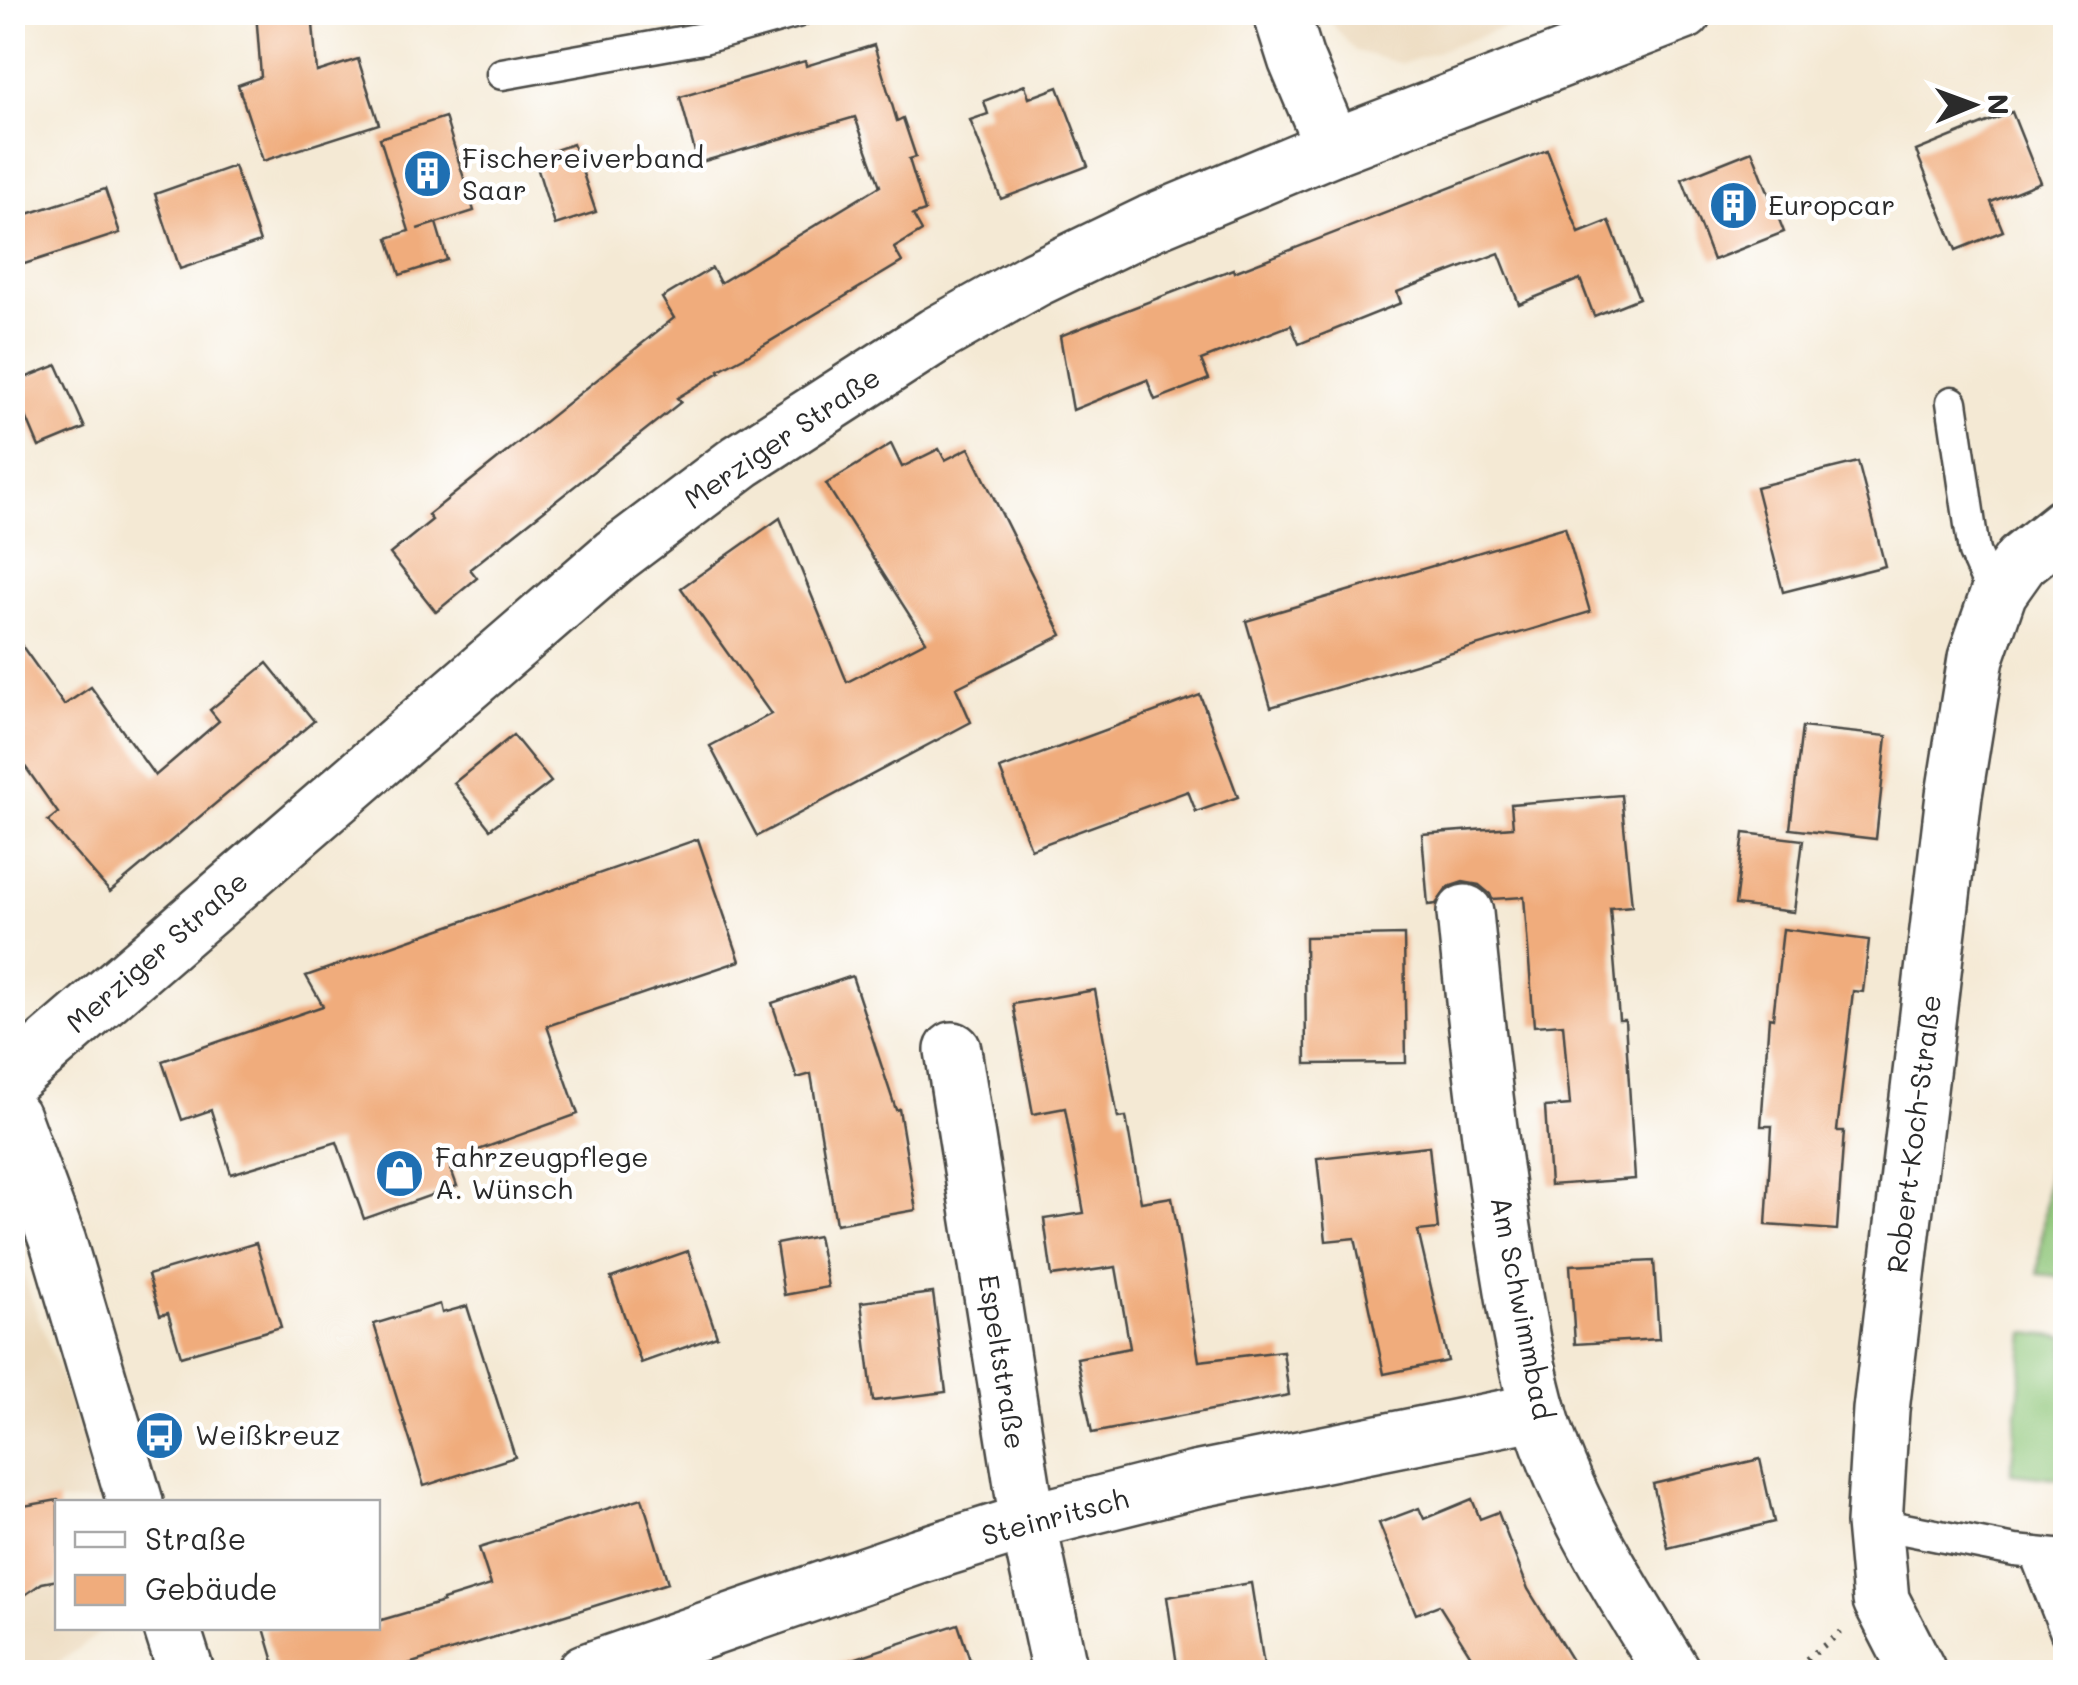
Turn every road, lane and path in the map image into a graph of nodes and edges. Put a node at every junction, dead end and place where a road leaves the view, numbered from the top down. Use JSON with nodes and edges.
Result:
{"nodes":[{"id":1,"x":797,"y":12,"type":"edge"},
{"id":2,"x":1281,"y":12,"type":"edge"},
{"id":3,"x":1684,"y":12,"type":"edge"},
{"id":4,"x":502,"y":74,"type":"dead end"},
{"id":5,"x":1333,"y":147,"type":"junction"},
{"id":6,"x":1952,"y":402,"type":"dead end"},
{"id":7,"x":2066,"y":526,"type":"edge"},
{"id":8,"x":1999,"y":592,"type":"junction"},
{"id":9,"x":1465,"y":913,"type":"dead end"},
{"id":10,"x":952,"y":1050,"type":"dead end"},
{"id":11,"x":12,"y":1078,"type":"edge"},
{"id":12,"x":12,"y":1118,"type":"edge"},
{"id":13,"x":1539,"y":1410,"type":"junction"},
{"id":14,"x":134,"y":1500,"type":"edge"},
{"id":15,"x":1028,"y":1522,"type":"junction"},
{"id":16,"x":1874,"y":1523,"type":"junction"},
{"id":17,"x":2034,"y":1553,"type":"junction"},
{"id":18,"x":2066,"y":1556,"type":"edge"},
{"id":19,"x":173,"y":1630,"type":"edge"},
{"id":20,"x":2066,"y":1633,"type":"edge"},
{"id":21,"x":186,"y":1672,"type":"edge"},
{"id":22,"x":585,"y":1672,"type":"edge"},
{"id":23,"x":1060,"y":1672,"type":"edge"},
{"id":24,"x":1672,"y":1672,"type":"edge"},
{"id":25,"x":1918,"y":1672,"type":"edge"}],
"edges":[{"from":1,"to":4,"type":"lane"},
{"from":2,"to":5,"type":"street"},
{"from":3,"to":5,"type":"street","name":"Merziger Straße"},
{"from":5,"to":11,"type":"street","name":"Merziger Straße"},
{"from":6,"to":8,"type":"lane"},
{"from":7,"to":8,"type":"street","name":"Robert-Koch-Straße"},
{"from":8,"to":16,"type":"street","name":"Robert-Koch-Straße"},
{"from":9,"to":13,"type":"street","name":"Am Schwimmbad"},
{"from":10,"to":15,"type":"street","name":"Espeltstraße"},
{"from":12,"to":14,"type":"street"},
{"from":13,"to":15,"type":"street","name":"Steinritsch"},
{"from":13,"to":24,"type":"street","name":"Am Schwimmbad"},
{"from":15,"to":22,"type":"street","name":"Steinritsch"},
{"from":15,"to":23,"type":"street","name":"Espeltstraße"},
{"from":16,"to":17,"type":"lane"},
{"from":16,"to":25,"type":"street","name":"Robert-Koch-Straße"},
{"from":17,"to":18,"type":"lane"},
{"from":17,"to":20,"type":"lane"},
{"from":19,"to":21,"type":"street"}]}
